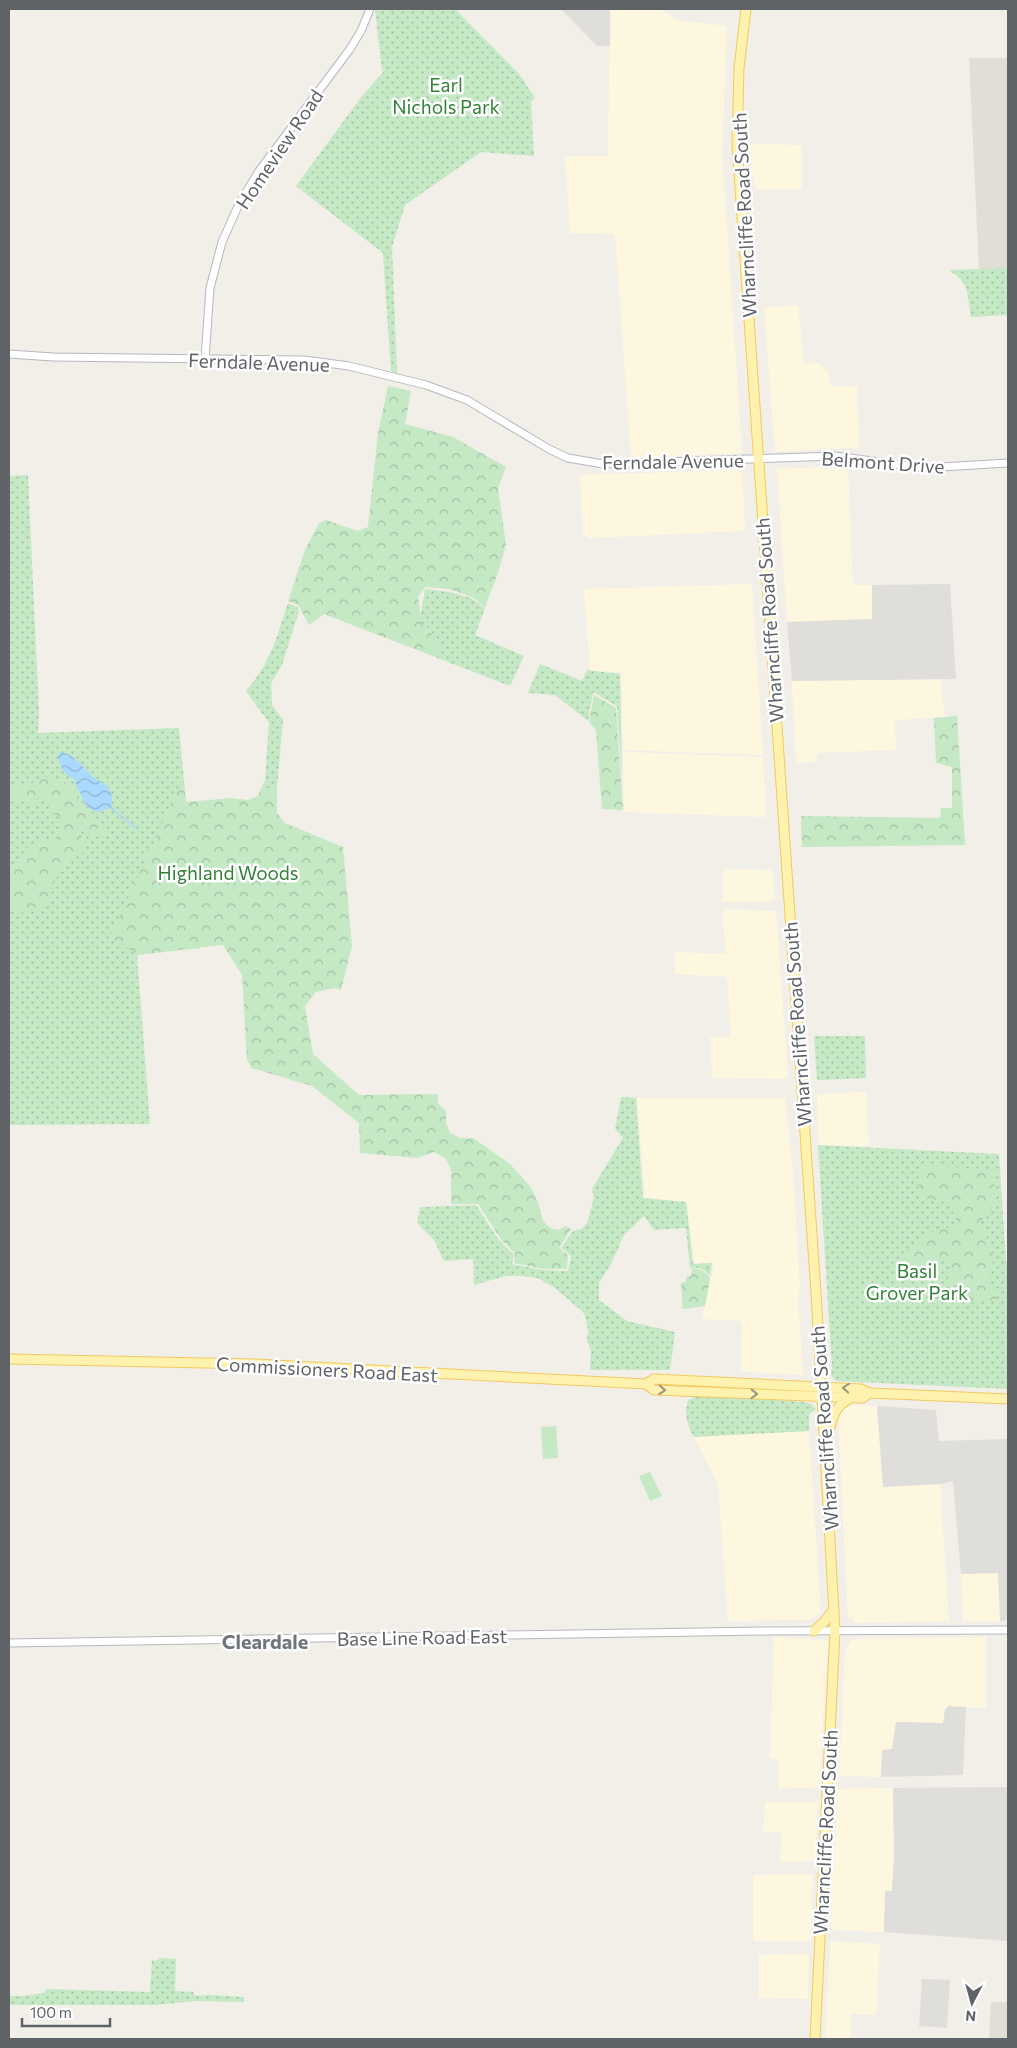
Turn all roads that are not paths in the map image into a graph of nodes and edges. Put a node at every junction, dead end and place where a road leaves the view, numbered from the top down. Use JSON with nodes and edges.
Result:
{"nodes":[{"id":1,"x":370,"y":9,"type":"edge"},
{"id":2,"x":746,"y":9,"type":"edge"},
{"id":3,"x":9,"y":354,"type":"edge"},
{"id":4,"x":205,"y":359,"type":"junction"},
{"id":5,"x":758,"y":459,"type":"junction"},
{"id":6,"x":1008,"y":463,"type":"edge"},
{"id":7,"x":9,"y":1359,"type":"edge"},
{"id":8,"x":646,"y":1384,"type":"junction"},
{"id":9,"x":821,"y":1386,"type":"junction"},
{"id":10,"x":870,"y":1393,"type":"junction"},
{"id":11,"x":822,"y":1397,"type":"junction"},
{"id":12,"x":852,"y":1398,"type":"junction"},
{"id":13,"x":1008,"y":1399,"type":"edge"},
{"id":14,"x":825,"y":1446,"type":"junction"},
{"id":15,"x":834,"y":1609,"type":"junction"},
{"id":16,"x":1008,"y":1630,"type":"edge"},
{"id":17,"x":814,"y":1631,"type":"junction"},
{"id":18,"x":835,"y":1631,"type":"junction"},
{"id":19,"x":9,"y":1643,"type":"edge"},
{"id":20,"x":815,"y":2039,"type":"edge"}],
"edges":[{"from":1,"to":4,"type":"street","name":"Homeview Road"},
{"from":2,"to":5,"type":"main road","name":"Wharncliffe Road South"},
{"from":3,"to":4,"type":"street","name":"Ferndale Avenue"},
{"from":4,"to":5,"type":"street","name":"Ferndale Avenue"},
{"from":5,"to":6,"type":"street","name":"Belmont Drive"},
{"from":5,"to":9,"type":"main road","name":"Wharncliffe Road South"},
{"from":7,"to":8,"type":"main road","name":"Commissioners Road East"},
{"from":8,"to":9,"type":"main road","name":"Commissioners Road East"},
{"from":8,"to":11,"type":"main road","name":"Commissioners Road East","one_way":true},
{"from":10,"to":9,"type":"main road","name":"Commissioners Road East","one_way":true},
{"from":9,"to":11,"type":"main road","name":"Wharncliffe Road South"},
{"from":10,"to":12,"type":"main road"},
{"from":10,"to":13,"type":"main road"},
{"from":11,"to":12,"type":"main road","name":"Commissioners Road East"},
{"from":11,"to":14,"type":"main road","name":"Wharncliffe Road South"},
{"from":12,"to":14,"type":"main road"},
{"from":14,"to":15,"type":"main road","name":"Wharncliffe Road South"},
{"from":15,"to":17,"type":"main road"},
{"from":15,"to":18,"type":"main road","name":"Wharncliffe Road South"},
{"from":16,"to":18,"type":"street","name":"Base Line Road East"},
{"from":17,"to":18,"type":"street","name":"Base Line Road East"},
{"from":17,"to":19,"type":"street","name":"Base Line Road East"},
{"from":18,"to":20,"type":"main road","name":"Wharncliffe Road South"}]}
